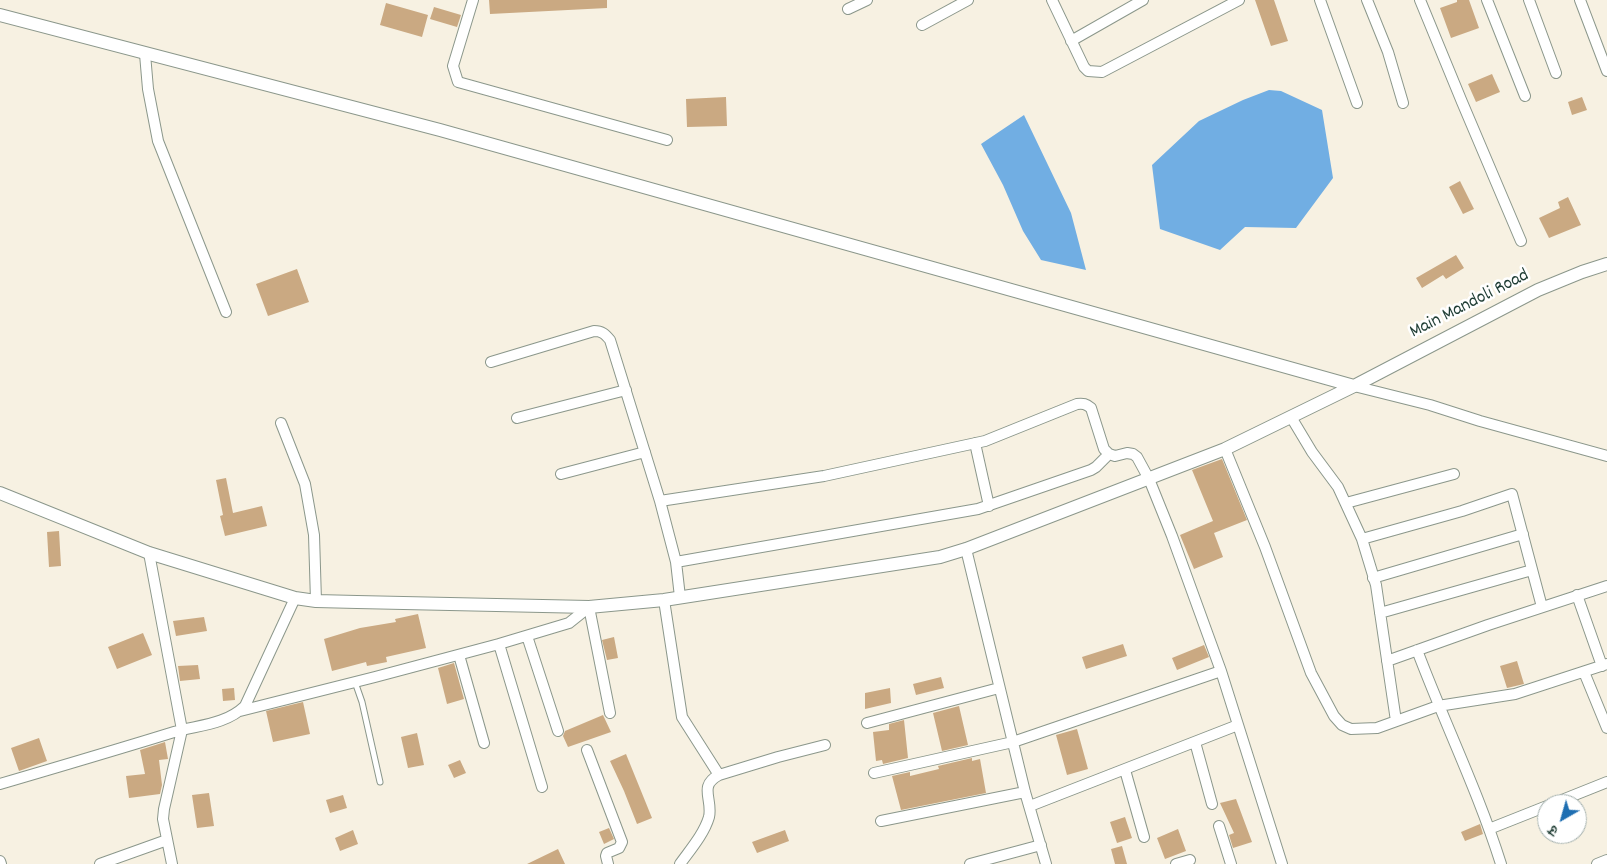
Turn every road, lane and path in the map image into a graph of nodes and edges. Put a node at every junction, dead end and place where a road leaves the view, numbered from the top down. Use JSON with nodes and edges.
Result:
{"nodes":[{"id":1,"x":473,"y":0,"type":"edge"},
{"id":2,"x":868,"y":0,"type":"edge"},
{"id":3,"x":968,"y":0,"type":"edge"},
{"id":4,"x":1143,"y":0,"type":"edge"},
{"id":5,"x":1240,"y":0,"type":"edge"},
{"id":6,"x":1320,"y":0,"type":"edge"},
{"id":7,"x":1367,"y":0,"type":"edge"},
{"id":8,"x":1420,"y":0,"type":"edge"},
{"id":9,"x":1487,"y":0,"type":"edge"},
{"id":10,"x":1529,"y":0,"type":"edge"},
{"id":11,"x":1580,"y":0,"type":"edge"},
{"id":12,"x":1054,"y":1,"type":"edge"},
{"id":13,"x":848,"y":10,"type":"dead end"},
{"id":14,"x":0,"y":15,"type":"edge"},
{"id":15,"x":922,"y":25,"type":"dead end"},
{"id":16,"x":1071,"y":41,"type":"junction"},
{"id":17,"x":145,"y":54,"type":"junction"},
{"id":18,"x":1607,"y":71,"type":"edge"},
{"id":19,"x":1556,"y":73,"type":"dead end"},
{"id":20,"x":1525,"y":96,"type":"dead end"},
{"id":21,"x":1357,"y":103,"type":"dead end"},
{"id":22,"x":1403,"y":103,"type":"dead end"},
{"id":23,"x":667,"y":140,"type":"dead end"},
{"id":24,"x":1522,"y":241,"type":"dead end"},
{"id":25,"x":1607,"y":264,"type":"edge"},
{"id":26,"x":226,"y":312,"type":"dead end"},
{"id":27,"x":491,"y":362,"type":"dead end"},
{"id":28,"x":1354,"y":386,"type":"junction"},
{"id":29,"x":626,"y":390,"type":"junction"},
{"id":30,"x":1291,"y":416,"type":"junction"},
{"id":31,"x":517,"y":418,"type":"dead end"},
{"id":32,"x":281,"y":423,"type":"dead end"},
{"id":33,"x":975,"y":444,"type":"junction"},
{"id":34,"x":1225,"y":449,"type":"junction"},
{"id":35,"x":645,"y":452,"type":"junction"},
{"id":36,"x":1109,"y":454,"type":"junction"},
{"id":37,"x":1607,"y":456,"type":"edge"},
{"id":38,"x":561,"y":474,"type":"dead end"},
{"id":39,"x":1454,"y":474,"type":"dead end"},
{"id":40,"x":1148,"y":480,"type":"junction"},
{"id":41,"x":0,"y":493,"type":"edge"},
{"id":42,"x":660,"y":502,"type":"junction"},
{"id":43,"x":1346,"y":503,"type":"junction"},
{"id":44,"x":988,"y":506,"type":"junction"},
{"id":45,"x":1523,"y":534,"type":"junction"},
{"id":46,"x":1362,"y":539,"type":"junction"},
{"id":47,"x":966,"y":548,"type":"junction"},
{"id":48,"x":149,"y":554,"type":"junction"},
{"id":49,"x":676,"y":562,"type":"junction"},
{"id":50,"x":1532,"y":570,"type":"junction"},
{"id":51,"x":1374,"y":578,"type":"junction"},
{"id":52,"x":1607,"y":586,"type":"edge"},
{"id":53,"x":1578,"y":596,"type":"junction"},
{"id":54,"x":680,"y":597,"type":"junction"},
{"id":55,"x":295,"y":598,"type":"junction"},
{"id":56,"x":664,"y":600,"type":"junction"},
{"id":57,"x":316,"y":601,"type":"junction"},
{"id":58,"x":589,"y":607,"type":"junction"},
{"id":59,"x":1542,"y":607,"type":"junction"},
{"id":60,"x":1380,"y":613,"type":"junction"},
{"id":61,"x":527,"y":636,"type":"junction"},
{"id":62,"x":499,"y":644,"type":"junction"},
{"id":63,"x":1417,"y":650,"type":"junction"},
{"id":64,"x":459,"y":655,"type":"junction"},
{"id":65,"x":1387,"y":661,"type":"junction"},
{"id":66,"x":1605,"y":665,"type":"edge"},
{"id":67,"x":1221,"y":671,"type":"junction"},
{"id":68,"x":1584,"y":672,"type":"junction"},
{"id":69,"x":355,"y":681,"type":"junction"},
{"id":70,"x":999,"y":688,"type":"junction"},
{"id":71,"x":1438,"y":706,"type":"junction"},
{"id":72,"x":240,"y":711,"type":"junction"},
{"id":73,"x":610,"y":713,"type":"dead end"},
{"id":74,"x":1396,"y":721,"type":"junction"},
{"id":75,"x":867,"y":723,"type":"dead end"},
{"id":76,"x":1238,"y":725,"type":"junction"},
{"id":77,"x":1607,"y":728,"type":"edge"},
{"id":78,"x":182,"y":730,"type":"junction"},
{"id":79,"x":558,"y":731,"type":"dead end"},
{"id":80,"x":1014,"y":742,"type":"junction"},
{"id":81,"x":1195,"y":742,"type":"junction"},
{"id":82,"x":484,"y":743,"type":"dead end"},
{"id":83,"x":825,"y":745,"type":"dead end"},
{"id":84,"x":586,"y":750,"type":"dead end"},
{"id":85,"x":1125,"y":770,"type":"junction"},
{"id":86,"x":874,"y":773,"type":"dead end"},
{"id":87,"x":719,"y":775,"type":"junction"},
{"id":88,"x":380,"y":782,"type":"dead end"},
{"id":89,"x":1607,"y":782,"type":"edge"},
{"id":90,"x":0,"y":784,"type":"edge"},
{"id":91,"x":542,"y":787,"type":"dead end"},
{"id":92,"x":1025,"y":792,"type":"junction"},
{"id":93,"x":1577,"y":794,"type":"edge"},
{"id":94,"x":1212,"y":804,"type":"dead end"},
{"id":95,"x":1030,"y":806,"type":"junction"},
{"id":96,"x":1537,"y":810,"type":"edge"},
{"id":97,"x":881,"y":821,"type":"dead end"},
{"id":98,"x":1219,"y":826,"type":"dead end"},
{"id":99,"x":1489,"y":829,"type":"junction"},
{"id":100,"x":1144,"y":837,"type":"dead end"},
{"id":101,"x":167,"y":840,"type":"junction"},
{"id":102,"x":1041,"y":845,"type":"junction"},
{"id":103,"x":1190,"y":860,"type":"dead end"},
{"id":104,"x":1607,"y":860,"type":"edge"},
{"id":105,"x":100,"y":864,"type":"edge"},
{"id":106,"x":172,"y":864,"type":"edge"},
{"id":107,"x":608,"y":864,"type":"edge"},
{"id":108,"x":680,"y":864,"type":"edge"},
{"id":109,"x":972,"y":864,"type":"edge"},
{"id":110,"x":1046,"y":864,"type":"edge"},
{"id":111,"x":1176,"y":864,"type":"edge"},
{"id":112,"x":1231,"y":864,"type":"edge"},
{"id":113,"x":1282,"y":864,"type":"edge"},
{"id":114,"x":1501,"y":864,"type":"edge"},
{"id":115,"x":1597,"y":864,"type":"edge"}],
"edges":[{"from":1,"to":23,"type":"street"},
{"from":2,"to":13,"type":"street"},
{"from":3,"to":15,"type":"street"},
{"from":4,"to":16,"type":"street"},
{"from":5,"to":16,"type":"street"},
{"from":6,"to":21,"type":"street"},
{"from":7,"to":22,"type":"street"},
{"from":8,"to":24,"type":"street"},
{"from":9,"to":20,"type":"street"},
{"from":10,"to":19,"type":"street"},
{"from":11,"to":18,"type":"street"},
{"from":12,"to":16,"type":"street"},
{"from":14,"to":17,"type":"street"},
{"from":17,"to":26,"type":"street"},
{"from":17,"to":28,"type":"street"},
{"from":25,"to":28,"type":"street","name":"Main Mandoli Road"},
{"from":27,"to":29,"type":"street"},
{"from":28,"to":30,"type":"street","name":"Main Mandoli Road"},
{"from":28,"to":37,"type":"street"},
{"from":29,"to":31,"type":"street"},
{"from":29,"to":35,"type":"street"},
{"from":30,"to":34,"type":"street","name":"Main Mandoli Road"},
{"from":30,"to":43,"type":"street"},
{"from":32,"to":57,"type":"street"},
{"from":33,"to":36,"type":"street"},
{"from":33,"to":42,"type":"street"},
{"from":33,"to":44,"type":"street"},
{"from":34,"to":40,"type":"street","name":"Main Mandoli Road"},
{"from":34,"to":74,"type":"street"},
{"from":35,"to":38,"type":"street"},
{"from":35,"to":42,"type":"street"},
{"from":36,"to":40,"type":"street"},
{"from":36,"to":44,"type":"street"},
{"from":39,"to":43,"type":"street"},
{"from":40,"to":47,"type":"street","name":"Main Mandoli Road"},
{"from":40,"to":67,"type":"street"},
{"from":41,"to":48,"type":"street","name":"Main Mandoli Road"},
{"from":42,"to":49,"type":"street"},
{"from":43,"to":46,"type":"street"},
{"from":44,"to":49,"type":"street"},
{"from":45,"to":46,"type":"street"},
{"from":45,"to":50,"type":"street"},
{"from":45,"to":51,"type":"street"},
{"from":46,"to":51,"type":"street"},
{"from":47,"to":54,"type":"street","name":"Main Mandoli Road"},
{"from":47,"to":70,"type":"street"},
{"from":48,"to":55,"type":"street","name":"Main Mandoli Road"},
{"from":48,"to":78,"type":"street"},
{"from":49,"to":54,"type":"street"},
{"from":50,"to":59,"type":"street"},
{"from":50,"to":60,"type":"street"},
{"from":51,"to":60,"type":"street"},
{"from":52,"to":53,"type":"street"},
{"from":53,"to":59,"type":"street"},
{"from":53,"to":66,"type":"street"},
{"from":54,"to":56,"type":"street","name":"Main Mandoli Road"},
{"from":55,"to":57,"type":"street","name":"Main Mandoli Road"},
{"from":55,"to":72,"type":"street"},
{"from":56,"to":58,"type":"street","name":"Main Mandoli Road"},
{"from":56,"to":87,"type":"street"},
{"from":57,"to":58,"type":"street","name":"Main Mandoli Road"},
{"from":58,"to":61,"type":"street"},
{"from":58,"to":73,"type":"street"},
{"from":59,"to":63,"type":"street"},
{"from":60,"to":65,"type":"street"},
{"from":61,"to":62,"type":"street"},
{"from":61,"to":79,"type":"street"},
{"from":62,"to":64,"type":"street"},
{"from":62,"to":91,"type":"street"},
{"from":63,"to":65,"type":"street"},
{"from":63,"to":71,"type":"street"},
{"from":64,"to":69,"type":"street"},
{"from":64,"to":82,"type":"street"},
{"from":65,"to":74,"type":"street"},
{"from":66,"to":68,"type":"street"},
{"from":67,"to":76,"type":"street"},
{"from":67,"to":80,"type":"street"},
{"from":68,"to":71,"type":"street"},
{"from":68,"to":77,"type":"street"},
{"from":69,"to":72,"type":"street"},
{"from":69,"to":88,"type":"lane"},
{"from":70,"to":75,"type":"street"},
{"from":70,"to":80,"type":"street"},
{"from":71,"to":74,"type":"street"},
{"from":71,"to":99,"type":"street"},
{"from":72,"to":78,"type":"street"},
{"from":76,"to":81,"type":"street"},
{"from":76,"to":113,"type":"street"},
{"from":78,"to":90,"type":"street"},
{"from":78,"to":101,"type":"street"},
{"from":80,"to":86,"type":"street"},
{"from":80,"to":92,"type":"street"},
{"from":81,"to":85,"type":"street"},
{"from":81,"to":94,"type":"street"},
{"from":83,"to":87,"type":"street"},
{"from":84,"to":107,"type":"street"},
{"from":85,"to":95,"type":"street"},
{"from":85,"to":100,"type":"street"},
{"from":87,"to":108,"type":"street"},
{"from":89,"to":93,"type":"street"},
{"from":92,"to":95,"type":"street"},
{"from":92,"to":97,"type":"street"},
{"from":95,"to":102,"type":"street"},
{"from":96,"to":99,"type":"street"},
{"from":98,"to":112,"type":"street"},
{"from":99,"to":114,"type":"street"},
{"from":101,"to":105,"type":"street"},
{"from":101,"to":106,"type":"street"},
{"from":102,"to":109,"type":"street"},
{"from":102,"to":110,"type":"street"},
{"from":103,"to":111,"type":"street"},
{"from":104,"to":115,"type":"street"}]}
